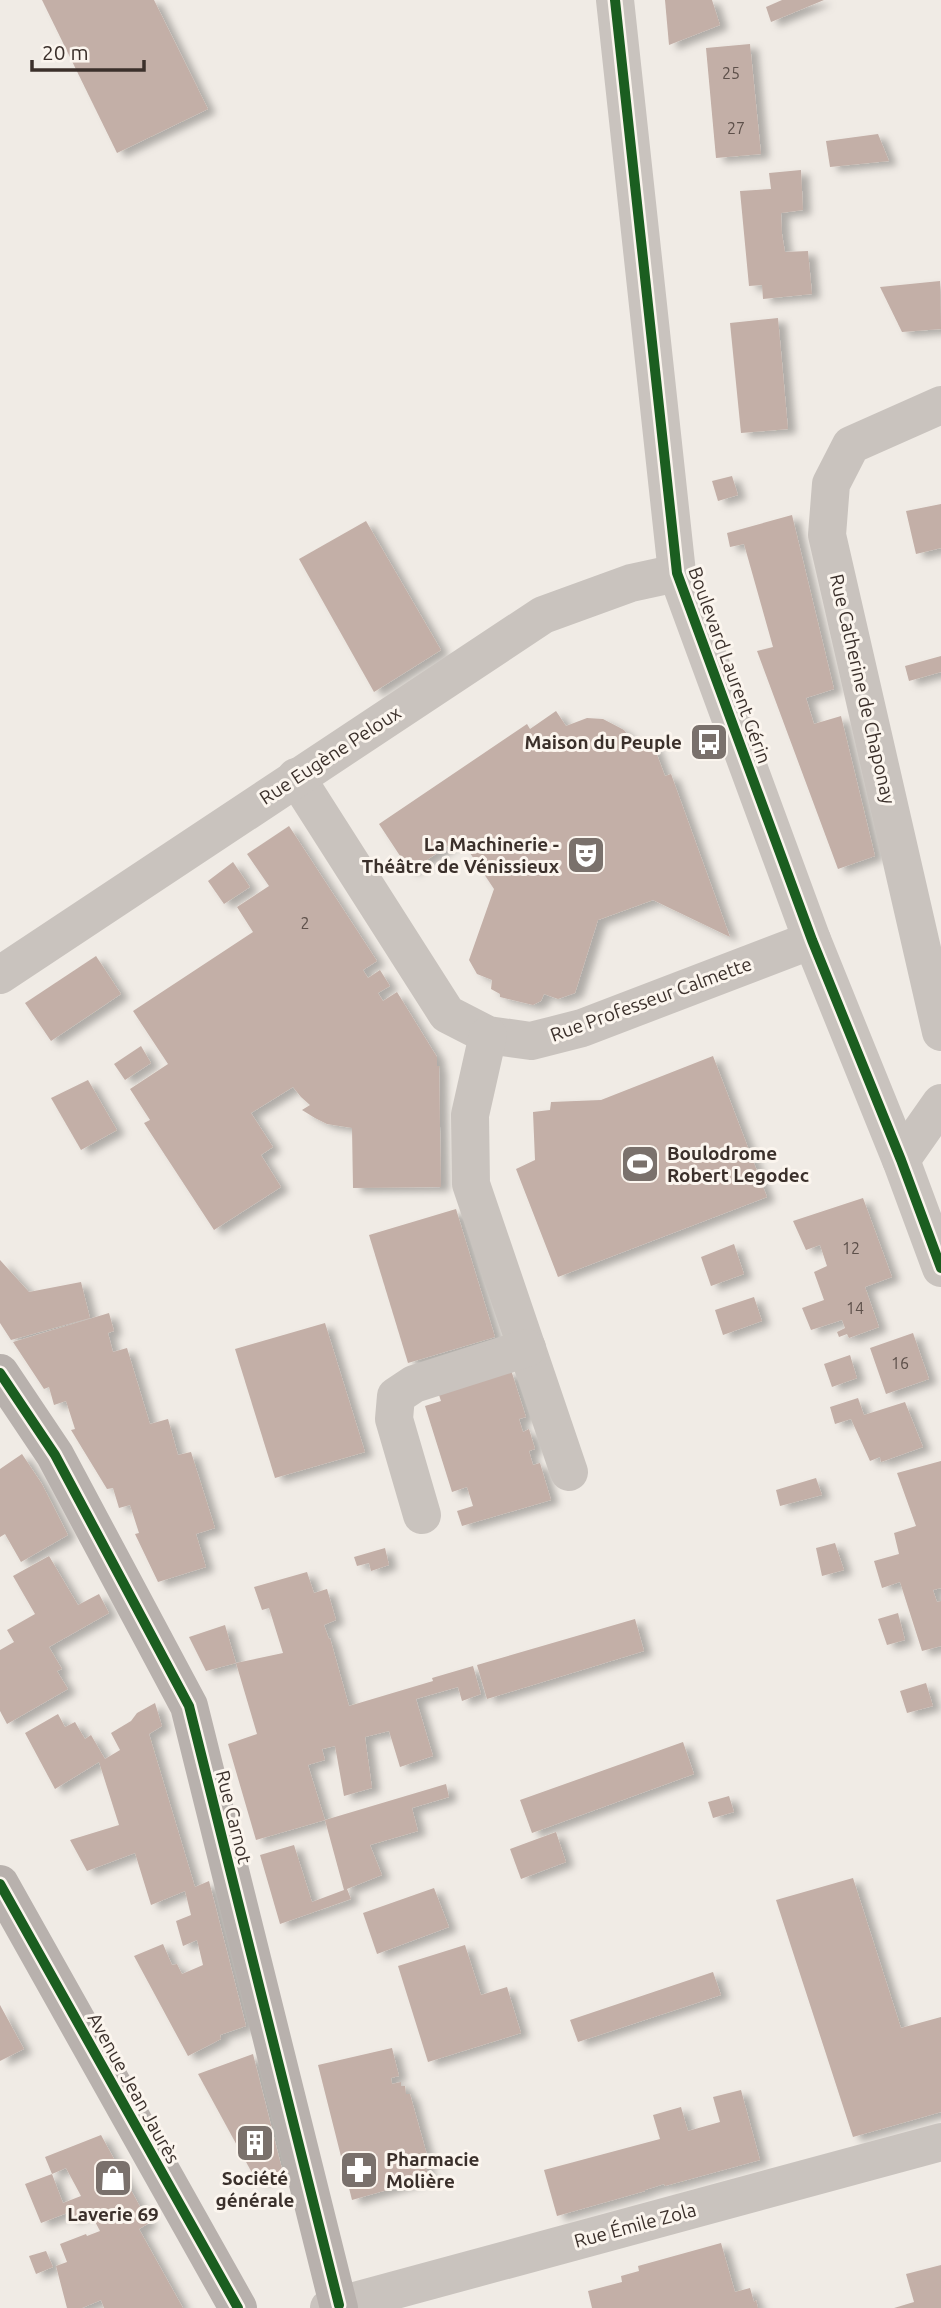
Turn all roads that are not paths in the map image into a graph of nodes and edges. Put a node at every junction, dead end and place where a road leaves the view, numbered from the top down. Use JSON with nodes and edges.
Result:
{"nodes":[{"id":1,"x":615,"y":0,"type":"edge"},
{"id":2,"x":941,"y":405,"type":"edge"},
{"id":3,"x":677,"y":573,"type":"junction"},
{"id":4,"x":296,"y":776,"type":"junction"},
{"id":5,"x":812,"y":940,"type":"junction"},
{"id":6,"x":0,"y":975,"type":"edge"},
{"id":7,"x":941,"y":1032,"type":"edge"},
{"id":8,"x":488,"y":1035,"type":"junction"},
{"id":9,"x":941,"y":1102,"type":"edge"},
{"id":10,"x":901,"y":1160,"type":"junction"},
{"id":11,"x":941,"y":1268,"type":"edge"},
{"id":12,"x":527,"y":1348,"type":"junction"},
{"id":13,"x":0,"y":1373,"type":"edge"},
{"id":14,"x":569,"y":1472,"type":"dead end"},
{"id":15,"x":422,"y":1515,"type":"dead end"},
{"id":16,"x":0,"y":1884,"type":"edge"},
{"id":17,"x":941,"y":2142,"type":"edge"},
{"id":18,"x":336,"y":2307,"type":"edge"},
{"id":19,"x":238,"y":2308,"type":"edge"}],
"edges":[{"from":1,"to":3,"type":"street","name":"Boulevard Laurent Gérin"},
{"from":2,"to":7,"type":"street","name":"Rue Catherine de Chaponay"},
{"from":3,"to":4,"type":"street","name":"Rue Eugène Peloux"},
{"from":3,"to":5,"type":"street","name":"Boulevard Laurent Gérin"},
{"from":4,"to":6,"type":"street","name":"Rue Eugène Peloux"},
{"from":4,"to":8,"type":"street","name":"Rue Professeur Calmette"},
{"from":5,"to":8,"type":"street","name":"Rue Professeur Calmette"},
{"from":5,"to":10,"type":"street","name":"Boulevard Laurent Gérin"},
{"from":8,"to":12,"type":"street"},
{"from":9,"to":10,"type":"street"},
{"from":10,"to":11,"type":"street","name":"Boulevard Laurent Gérin"},
{"from":12,"to":14,"type":"street"},
{"from":12,"to":15,"type":"street"},
{"from":13,"to":18,"type":"main road","name":"Rue Carnot"},
{"from":16,"to":19,"type":"main road","name":"Avenue Jean Jaurès"},
{"from":17,"to":18,"type":"street","name":"Rue Émile Zola"}]}
